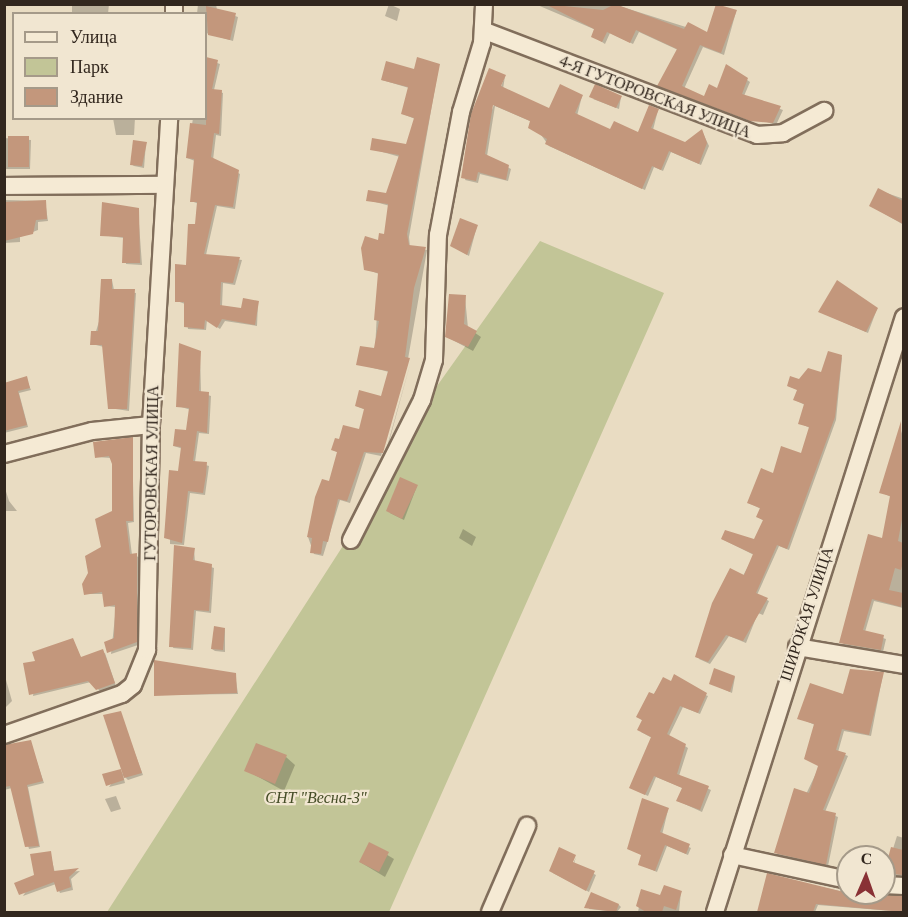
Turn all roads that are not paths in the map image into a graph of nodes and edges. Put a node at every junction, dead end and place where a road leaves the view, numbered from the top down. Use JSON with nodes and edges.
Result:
{"nodes":[{"id":1,"x":484,"y":4,"type":"edge"},
{"id":2,"x":484,"y":31,"type":"junction"},
{"id":3,"x":824,"y":111,"type":"dead end"},
{"id":4,"x":169,"y":120,"type":"edge"},
{"id":5,"x":164,"y":185,"type":"junction"},
{"id":6,"x":4,"y":186,"type":"edge"},
{"id":7,"x":903,"y":317,"type":"edge"},
{"id":8,"x":151,"y":425,"type":"junction"},
{"id":9,"x":4,"y":454,"type":"edge"},
{"id":10,"x":351,"y":540,"type":"dead end"},
{"id":11,"x":797,"y":647,"type":"junction"},
{"id":12,"x":903,"y":665,"type":"edge"},
{"id":13,"x":4,"y":735,"type":"edge"},
{"id":14,"x":527,"y":826,"type":"dead end"},
{"id":15,"x":732,"y":855,"type":"junction"},
{"id":16,"x":836,"y":877,"type":"edge"},
{"id":17,"x":490,"y":912,"type":"edge"},
{"id":18,"x":715,"y":912,"type":"edge"}],
"edges":[{"from":1,"to":2,"type":"street"},
{"from":2,"to":3,"type":"street","name":"4-Я ГУТОРОВСКАЯ УЛИЦА"},
{"from":2,"to":10,"type":"street"},
{"from":4,"to":5,"type":"street","name":"ГУТОРОВСКАЯ УЛИЦА"},
{"from":5,"to":6,"type":"street"},
{"from":5,"to":8,"type":"street","name":"ГУТОРОВСКАЯ УЛИЦА"},
{"from":7,"to":11,"type":"street","name":"ШИРОКАЯ УЛИЦА"},
{"from":8,"to":9,"type":"street"},
{"from":8,"to":13,"type":"street","name":"ГУТОРОВСКАЯ УЛИЦА"},
{"from":11,"to":12,"type":"street"},
{"from":11,"to":15,"type":"street","name":"ШИРОКАЯ УЛИЦА"},
{"from":14,"to":17,"type":"street"},
{"from":15,"to":16,"type":"street"},
{"from":15,"to":18,"type":"street","name":"ШИРОКАЯ УЛИЦА"}]}
